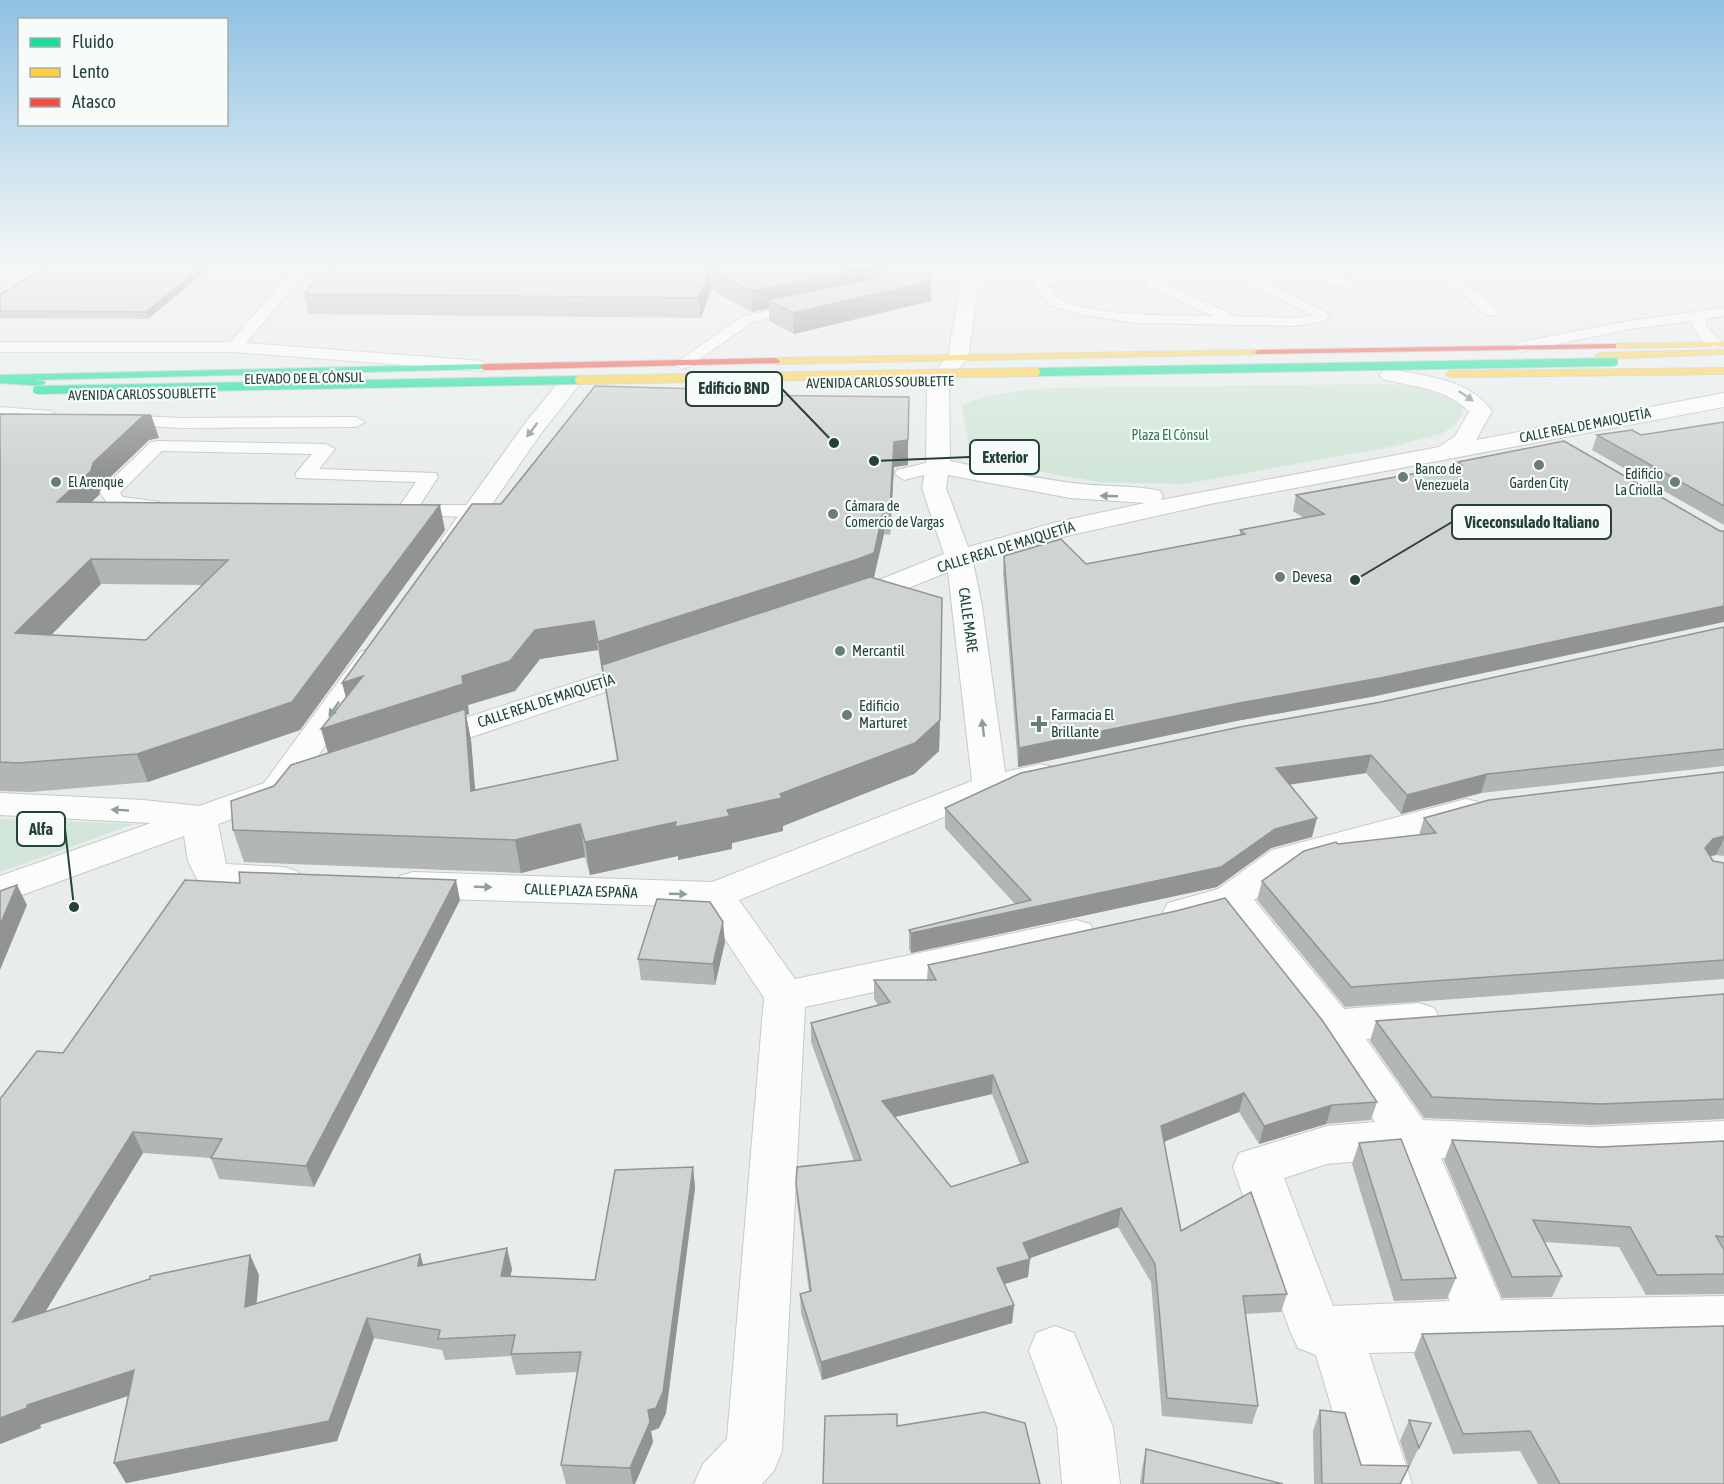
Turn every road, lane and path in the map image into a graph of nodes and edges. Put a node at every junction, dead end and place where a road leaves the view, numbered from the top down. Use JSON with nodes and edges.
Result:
{"nodes":[{"id":1,"x":246,"y":333,"type":"edge"},
{"id":2,"x":727,"y":333,"type":"edge"},
{"id":3,"x":962,"y":333,"type":"edge"},
{"id":4,"x":1588,"y":333,"type":"edge"},
{"id":5,"x":1707,"y":333,"type":"edge"},
{"id":6,"x":0,"y":347,"type":"edge"},
{"id":7,"x":234,"y":347,"type":"junction"},
{"id":8,"x":1520,"y":347,"type":"junction"},
{"id":9,"x":1721,"y":347,"type":"edge"},
{"id":10,"x":958,"y":357,"type":"junction"},
{"id":11,"x":1724,"y":362,"type":"edge"},
{"id":12,"x":682,"y":364,"type":"junction"},
{"id":13,"x":516,"y":368,"type":"junction"},
{"id":14,"x":1724,"y":372,"type":"edge"},
{"id":15,"x":1390,"y":375,"type":"junction"},
{"id":16,"x":0,"y":379,"type":"edge"},
{"id":17,"x":938,"y":381,"type":"junction"},
{"id":18,"x":569,"y":384,"type":"junction"},
{"id":19,"x":0,"y":392,"type":"edge"},
{"id":20,"x":1724,"y":400,"type":"edge"},
{"id":21,"x":1724,"y":409,"type":"edge"},
{"id":22,"x":0,"y":412,"type":"edge"},
{"id":23,"x":1655,"y":412,"type":"junction"},
{"id":24,"x":68,"y":417,"type":"edge"},
{"id":25,"x":102,"y":419,"type":"edge"},
{"id":26,"x":356,"y":422,"type":"dead end"},
{"id":27,"x":181,"y":423,"type":"junction"},
{"id":28,"x":1541,"y":433,"type":"junction"},
{"id":29,"x":158,"y":446,"type":"junction"},
{"id":30,"x":1572,"y":451,"type":"edge"},
{"id":31,"x":1447,"y":452,"type":"junction"},
{"id":32,"x":938,"y":466,"type":"junction"},
{"id":33,"x":903,"y":474,"type":"edge"},
{"id":34,"x":1210,"y":497,"type":"junction"},
{"id":35,"x":167,"y":506,"type":"edge"},
{"id":36,"x":382,"y":510,"type":"edge"},
{"id":37,"x":475,"y":510,"type":"junction"},
{"id":38,"x":406,"y":511,"type":"junction"},
{"id":39,"x":959,"y":558,"type":"junction"},
{"id":40,"x":441,"y":559,"type":"edge"},
{"id":41,"x":821,"y":610,"type":"edge"},
{"id":42,"x":386,"y":636,"type":"edge"},
{"id":43,"x":674,"y":659,"type":"edge"},
{"id":44,"x":402,"y":749,"type":"edge"},
{"id":45,"x":1073,"y":767,"type":"edge"},
{"id":46,"x":322,"y":775,"type":"edge"},
{"id":47,"x":990,"y":786,"type":"junction"},
{"id":48,"x":277,"y":790,"type":"junction"},
{"id":49,"x":0,"y":804,"type":"edge"},
{"id":50,"x":1493,"y":805,"type":"edge"},
{"id":51,"x":199,"y":817,"type":"junction"},
{"id":52,"x":316,"y":881,"type":"edge"},
{"id":53,"x":374,"y":884,"type":"edge"},
{"id":54,"x":0,"y":890,"type":"edge"},
{"id":55,"x":715,"y":895,"type":"junction"},
{"id":56,"x":1231,"y":898,"type":"junction"},
{"id":57,"x":1150,"y":919,"type":"edge"},
{"id":58,"x":1105,"y":928,"type":"edge"},
{"id":59,"x":785,"y":996,"type":"junction"},
{"id":60,"x":1453,"y":1017,"type":"edge"},
{"id":61,"x":1334,"y":1026,"type":"junction"},
{"id":62,"x":1410,"y":1138,"type":"junction"},
{"id":63,"x":1724,"y":1140,"type":"edge"},
{"id":64,"x":1724,"y":1320,"type":"edge"},
{"id":65,"x":1485,"y":1324,"type":"junction"},
{"id":66,"x":1335,"y":1330,"type":"junction"},
{"id":67,"x":1055,"y":1351,"type":"dead end"},
{"id":68,"x":723,"y":1484,"type":"edge"},
{"id":69,"x":1091,"y":1484,"type":"edge"},
{"id":70,"x":1383,"y":1484,"type":"edge"}],
"edges":[{"from":1,"to":7,"type":"lane"},
{"from":2,"to":12,"type":"lane"},
{"from":3,"to":10,"type":"street"},
{"from":4,"to":8,"type":"lane"},
{"from":5,"to":9,"type":"lane"},
{"from":6,"to":7,"type":"lane"},
{"from":7,"to":13,"type":"lane"},
{"from":8,"to":9,"type":"street","name":"AVENIDA CARLOS SOUBLETTE"},
{"from":8,"to":10,"type":"street","name":"AVENIDA CARLOS SOUBLETTE"},
{"from":9,"to":16,"type":"street","name":"ELEVADO DE EL CÓNSUL"},
{"from":10,"to":12,"type":"street","name":"AVENIDA CARLOS SOUBLETTE"},
{"from":10,"to":17,"type":"street"},
{"from":11,"to":19,"type":"street","name":"ELEVADO DE EL CÓNSUL","bridge":true},
{"from":12,"to":13,"type":"street","name":"AVENIDA CARLOS SOUBLETTE"},
{"from":13,"to":16,"type":"street","name":"AVENIDA CARLOS SOUBLETTE"},
{"from":14,"to":15,"type":"street","name":"AVENIDA CARLOS SOUBLETTE"},
{"from":15,"to":17,"type":"street","name":"AVENIDA CARLOS SOUBLETTE"},
{"from":15,"to":31,"type":"street","one_way":true},
{"from":17,"to":18,"type":"street","name":"AVENIDA CARLOS SOUBLETTE"},
{"from":17,"to":32,"type":"street","name":"CALLE MARE"},
{"from":18,"to":19,"type":"street","name":"AVENIDA CARLOS SOUBLETTE"},
{"from":18,"to":37,"type":"street","one_way":true},
{"from":20,"to":23,"type":"street","name":"CALLE REAL DE MAIQUETÍA"},
{"from":21,"to":23,"type":"street"},
{"from":22,"to":24,"type":"lane"},
{"from":23,"to":28,"type":"street","name":"CALLE REAL DE MAIQUETÍA"},
{"from":25,"to":27,"type":"lane"},
{"from":26,"to":27,"type":"lane"},
{"from":27,"to":29,"type":"lane"},
{"from":28,"to":30,"type":"street"},
{"from":28,"to":31,"type":"street","name":"CALLE REAL DE MAIQUETÍA"},
{"from":29,"to":35,"type":"lane"},
{"from":29,"to":38,"type":"lane"},
{"from":31,"to":34,"type":"street","name":"CALLE REAL DE MAIQUETÍA"},
{"from":32,"to":33,"type":"lane"},
{"from":34,"to":32,"type":"street","one_way":true},
{"from":32,"to":39,"type":"street","name":"CALLE MARE"},
{"from":34,"to":39,"type":"street","name":"CALLE REAL DE MAIQUETÍA"},
{"from":36,"to":38,"type":"lane"},
{"from":37,"to":38,"type":"lane"},
{"from":37,"to":40,"type":"street"},
{"from":39,"to":41,"type":"street","name":"CALLE REAL DE MAIQUETÍA"},
{"from":47,"to":39,"type":"street","name":"CALLE MARE","one_way":true},
{"from":42,"to":48,"type":"street","one_way":true},
{"from":43,"to":44,"type":"street","name":"CALLE REAL DE MAIQUETÍA"},
{"from":45,"to":47,"type":"street","name":"CALLE PLAZA ESPAÑA"},
{"from":46,"to":48,"type":"street"},
{"from":47,"to":55,"type":"street","name":"CALLE PLAZA ESPAÑA"},
{"from":48,"to":51,"type":"street"},
{"from":51,"to":49,"type":"street","one_way":true},
{"from":50,"to":56,"type":"street"},
{"from":51,"to":52,"type":"street"},
{"from":51,"to":54,"type":"street"},
{"from":53,"to":55,"type":"street","name":"CALLE PLAZA ESPAÑA","one_way":true},
{"from":55,"to":59,"type":"street"},
{"from":56,"to":57,"type":"street"},
{"from":56,"to":61,"type":"street"},
{"from":58,"to":59,"type":"street"},
{"from":59,"to":68,"type":"street"},
{"from":60,"to":61,"type":"street"},
{"from":61,"to":62,"type":"street"},
{"from":62,"to":63,"type":"street"},
{"from":62,"to":65,"type":"street"},
{"from":62,"to":66,"type":"street"},
{"from":64,"to":65,"type":"street"},
{"from":65,"to":66,"type":"street"},
{"from":66,"to":70,"type":"street"},
{"from":67,"to":69,"type":"street"}]}
